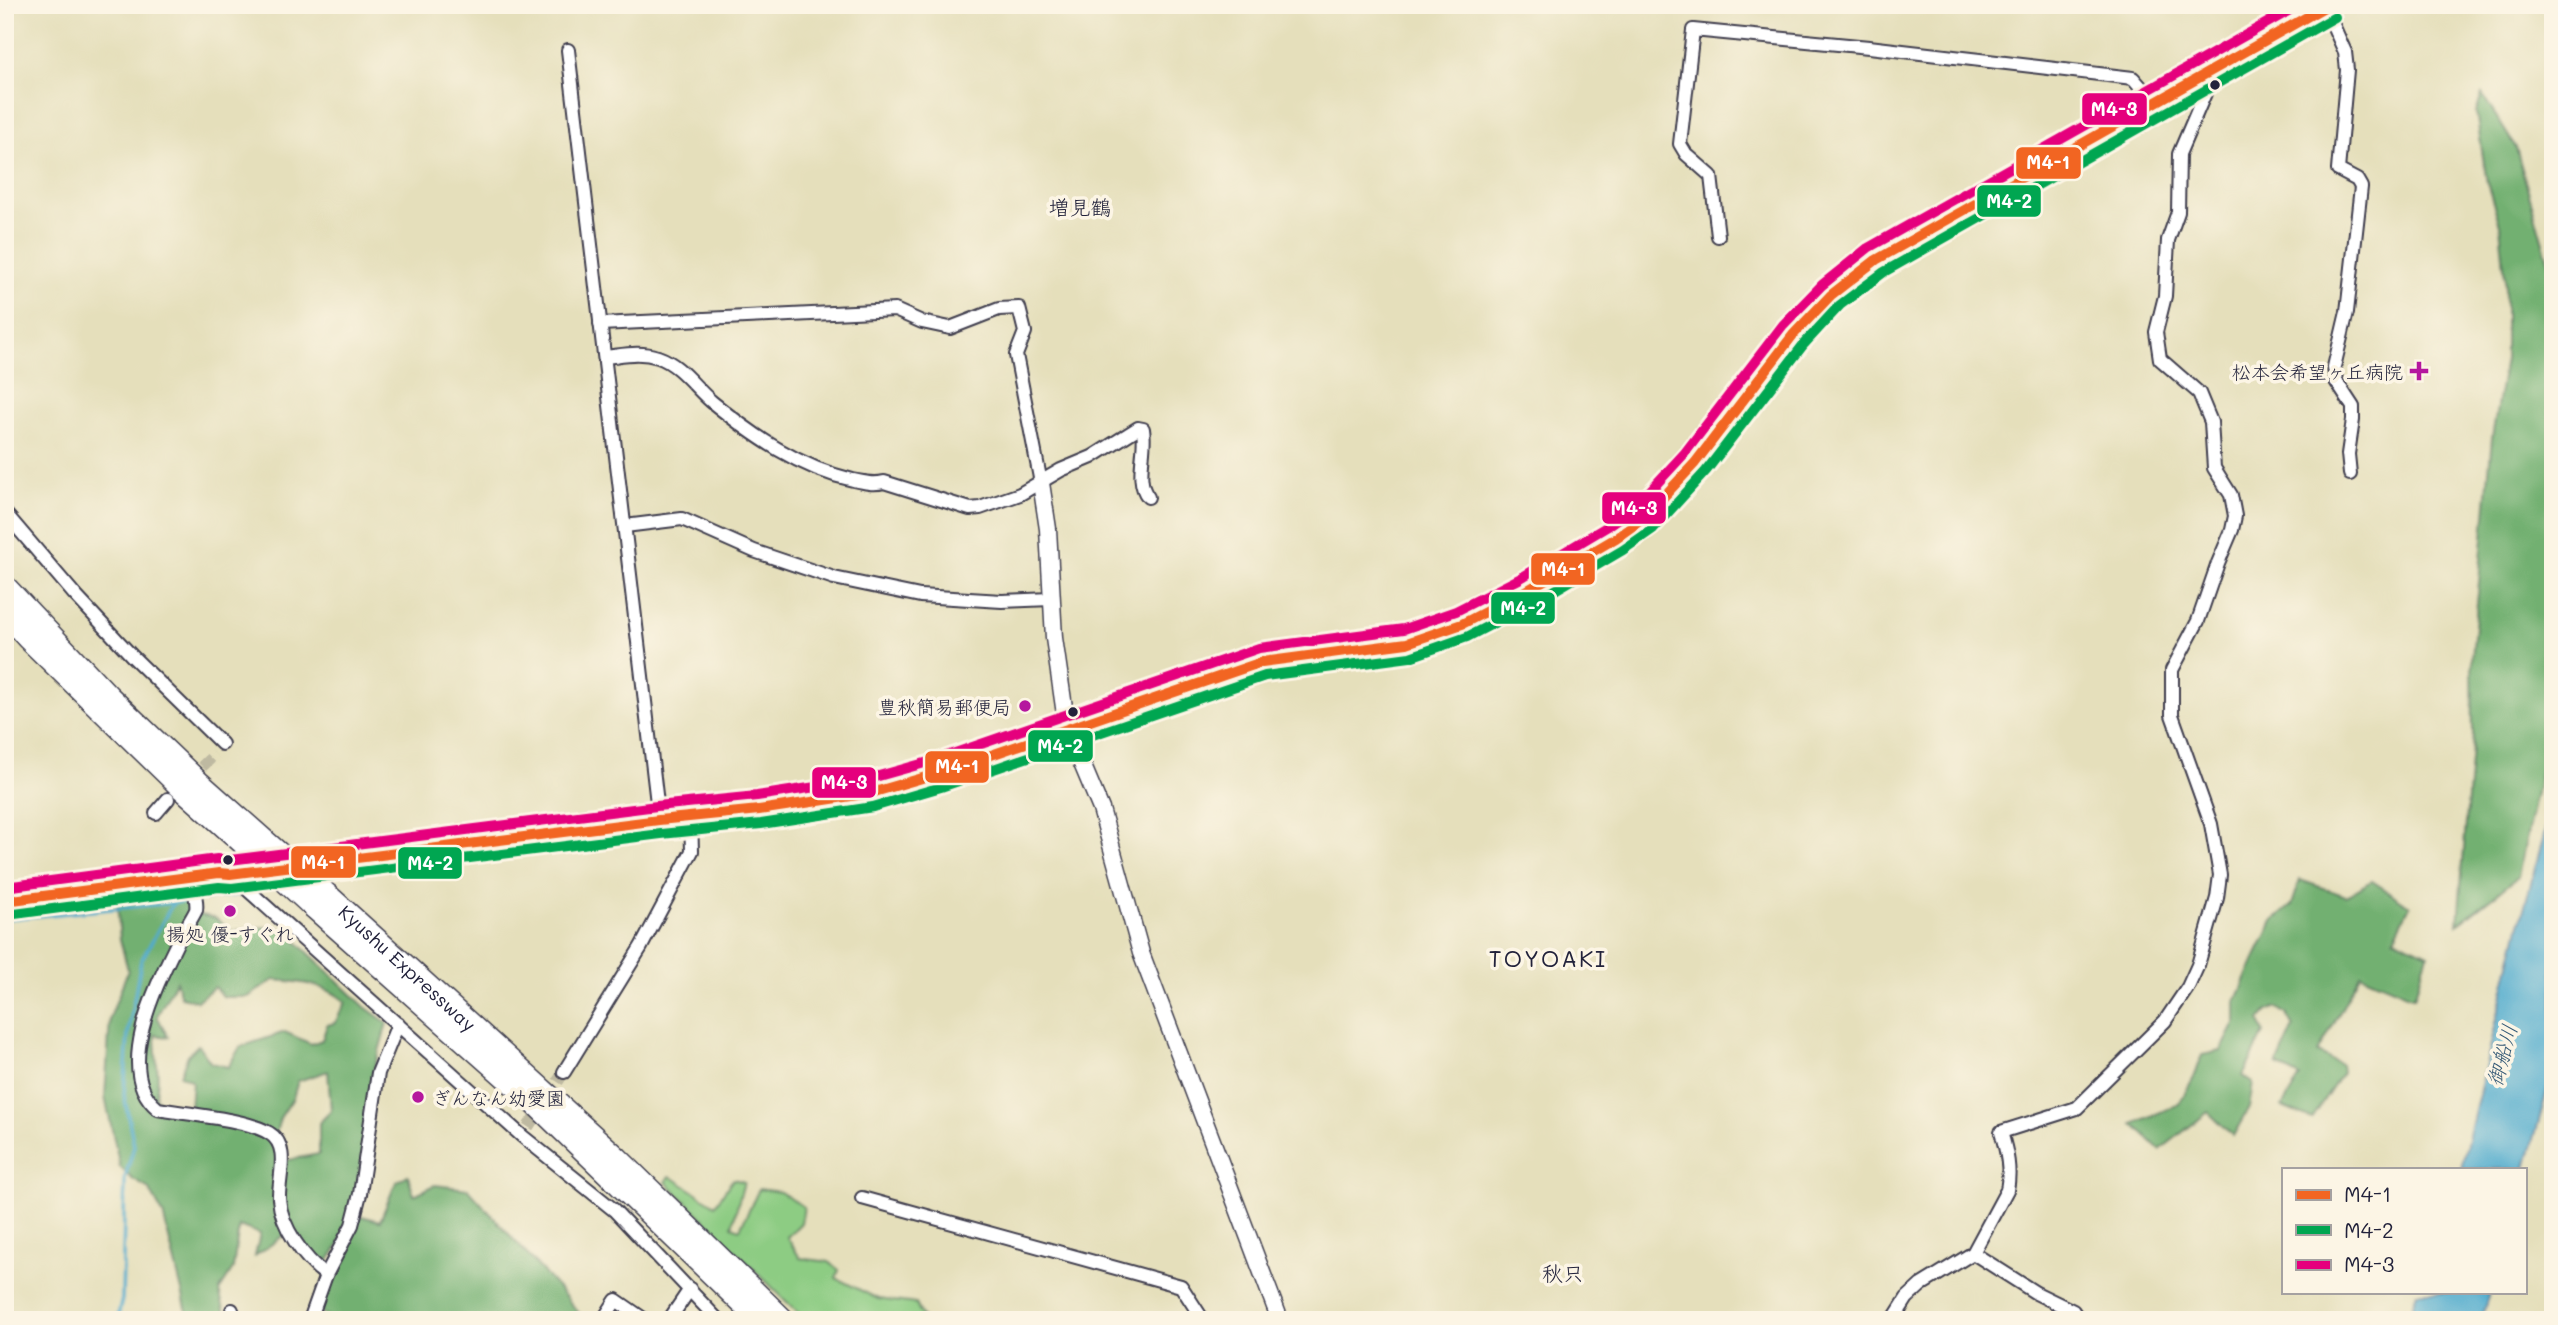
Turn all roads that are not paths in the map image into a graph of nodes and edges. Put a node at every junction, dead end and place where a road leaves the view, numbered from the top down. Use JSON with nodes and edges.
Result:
{"nodes":[{"id":1,"x":2327,"y":6,"type":"edge"},
{"id":2,"x":568,"y":50,"type":"dead end"},
{"id":3,"x":2215,"y":70,"type":"junction"},
{"id":4,"x":2155,"y":103,"type":"junction"},
{"id":5,"x":1718,"y":236,"type":"dead end"},
{"id":6,"x":600,"y":324,"type":"junction"},
{"id":7,"x":605,"y":357,"type":"junction"},
{"id":8,"x":2350,"y":474,"type":"dead end"},
{"id":9,"x":1041,"y":483,"type":"junction"},
{"id":10,"x":1149,"y":497,"type":"dead end"},
{"id":11,"x":5,"y":513,"type":"edge"},
{"id":12,"x":625,"y":526,"type":"junction"},
{"id":13,"x":5,"y":586,"type":"edge"},
{"id":14,"x":1051,"y":599,"type":"junction"},
{"id":15,"x":5,"y":613,"type":"edge"},
{"id":16,"x":1067,"y":728,"type":"junction"},
{"id":17,"x":222,"y":744,"type":"dead end"},
{"id":18,"x":168,"y":799,"type":"dead end"},
{"id":19,"x":156,"y":813,"type":"dead end"},
{"id":20,"x":691,"y":817,"type":"junction"},
{"id":21,"x":659,"y":820,"type":"junction"},
{"id":22,"x":230,"y":874,"type":"junction"},
{"id":23,"x":192,"y":882,"type":"junction"},
{"id":24,"x":5,"y":901,"type":"edge"},
{"id":25,"x":321,"y":901,"type":"junction"},
{"id":26,"x":398,"y":1024,"type":"junction"},
{"id":27,"x":564,"y":1072,"type":"tunnel mouth"},
{"id":28,"x":862,"y":1198,"type":"dead end"},
{"id":29,"x":1973,"y":1253,"type":"junction"},
{"id":30,"x":326,"y":1275,"type":"junction"},
{"id":31,"x":690,"y":1289,"type":"junction"},
{"id":32,"x":310,"y":1320,"type":"edge"},
{"id":33,"x":603,"y":1320,"type":"edge"},
{"id":34,"x":645,"y":1320,"type":"edge"},
{"id":35,"x":669,"y":1320,"type":"edge"},
{"id":36,"x":718,"y":1320,"type":"edge"},
{"id":37,"x":760,"y":1320,"type":"edge"},
{"id":38,"x":784,"y":1320,"type":"edge"},
{"id":39,"x":1203,"y":1320,"type":"edge"},
{"id":40,"x":1280,"y":1320,"type":"edge"},
{"id":41,"x":1893,"y":1320,"type":"edge"},
{"id":42,"x":2079,"y":1320,"type":"edge"}],
"edges":[{"from":1,"to":3,"type":"main road"},
{"from":1,"to":8,"type":"street"},
{"from":2,"to":6,"type":"street"},
{"from":3,"to":4,"type":"main road"},
{"from":3,"to":29,"type":"street"},
{"from":4,"to":5,"type":"street"},
{"from":4,"to":16,"type":"main road"},
{"from":6,"to":7,"type":"street"},
{"from":6,"to":9,"type":"street"},
{"from":7,"to":9,"type":"street"},
{"from":7,"to":12,"type":"street"},
{"from":9,"to":10,"type":"street"},
{"from":9,"to":14,"type":"main road"},
{"from":11,"to":17,"type":"street"},
{"from":12,"to":14,"type":"street"},
{"from":12,"to":21,"type":"street"},
{"from":13,"to":25,"type":"highway","name":"Kyushu Expressway","bridge":true},
{"from":14,"to":16,"type":"main road"},
{"from":15,"to":25,"type":"highway","name":"Kyushu Expressway","bridge":true},
{"from":16,"to":20,"type":"main road"},
{"from":16,"to":40,"type":"main road"},
{"from":18,"to":19,"type":"street"},
{"from":20,"to":21,"type":"main road"},
{"from":20,"to":27,"type":"street"},
{"from":21,"to":22,"type":"main road"},
{"from":22,"to":23,"type":"main road"},
{"from":22,"to":26,"type":"street"},
{"from":23,"to":24,"type":"main road"},
{"from":23,"to":30,"type":"street"},
{"from":25,"to":37,"type":"highway","name":"Kyushu Expressway"},
{"from":25,"to":38,"type":"highway","name":"Kyushu Expressway"},
{"from":26,"to":30,"type":"street"},
{"from":26,"to":31,"type":"street"},
{"from":28,"to":39,"type":"street"},
{"from":29,"to":41,"type":"street"},
{"from":29,"to":42,"type":"street"},
{"from":30,"to":32,"type":"street"},
{"from":31,"to":35,"type":"street"},
{"from":31,"to":36,"type":"street"},
{"from":33,"to":34,"type":"street"}]}
